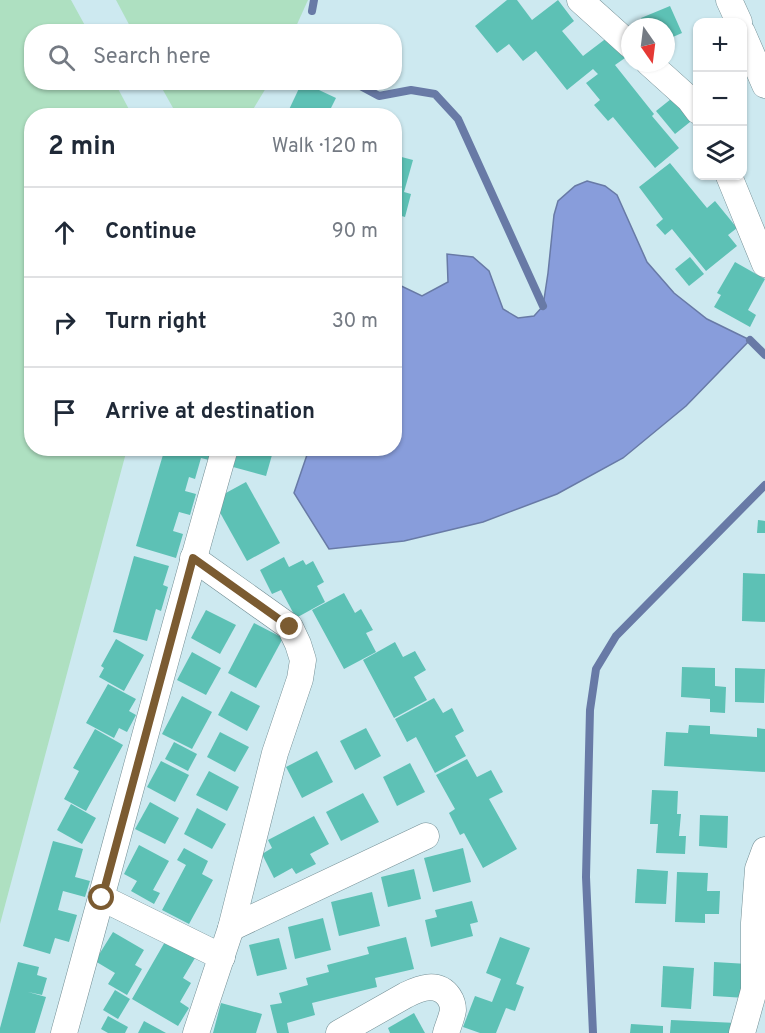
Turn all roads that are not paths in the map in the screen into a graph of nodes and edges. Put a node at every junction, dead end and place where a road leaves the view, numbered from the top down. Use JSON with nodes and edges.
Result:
{"nodes":[{"id":1,"x":580,"y":0,"type":"edge"},
{"id":2,"x":729,"y":0,"type":"edge"},
{"id":3,"x":737,"y":18,"type":"edge"},
{"id":4,"x":621,"y":37,"type":"edge"},
{"id":5,"x":747,"y":44,"type":"edge"},
{"id":6,"x":659,"y":72,"type":"edge"},
{"id":7,"x":765,"y":85,"type":"edge"},
{"id":8,"x":693,"y":104,"type":"edge"},
{"id":9,"x":731,"y":180,"type":"edge"},
{"id":10,"x":765,"y":264,"type":"edge"},
{"id":11,"x":223,"y":456,"type":"edge"},
{"id":12,"x":193,"y":558,"type":"junction"},
{"id":13,"x":426,"y":836,"type":"dead end"},
{"id":14,"x":765,"y":849,"type":"edge"},
{"id":15,"x":102,"y":898,"type":"junction"},
{"id":16,"x":231,"y":928,"type":"junction"},
{"id":17,"x":222,"y":957,"type":"junction"},
{"id":18,"x":64,"y":1033,"type":"edge"},
{"id":19,"x":196,"y":1033,"type":"edge"},
{"id":20,"x":339,"y":1033,"type":"edge"},
{"id":21,"x":446,"y":1033,"type":"edge"},
{"id":22,"x":742,"y":1033,"type":"edge"}],
"edges":[{"from":1,"to":4,"type":"street"},
{"from":2,"to":3,"type":"street"},
{"from":5,"to":7,"type":"street"},
{"from":6,"to":8,"type":"street"},
{"from":9,"to":10,"type":"street"},
{"from":11,"to":12,"type":"street"},
{"from":12,"to":15,"type":"street"},
{"from":12,"to":16,"type":"street"},
{"from":13,"to":16,"type":"street"},
{"from":14,"to":22,"type":"street"},
{"from":15,"to":17,"type":"street"},
{"from":15,"to":18,"type":"street"},
{"from":16,"to":17,"type":"street"},
{"from":17,"to":19,"type":"street"},
{"from":20,"to":21,"type":"street"}]}
